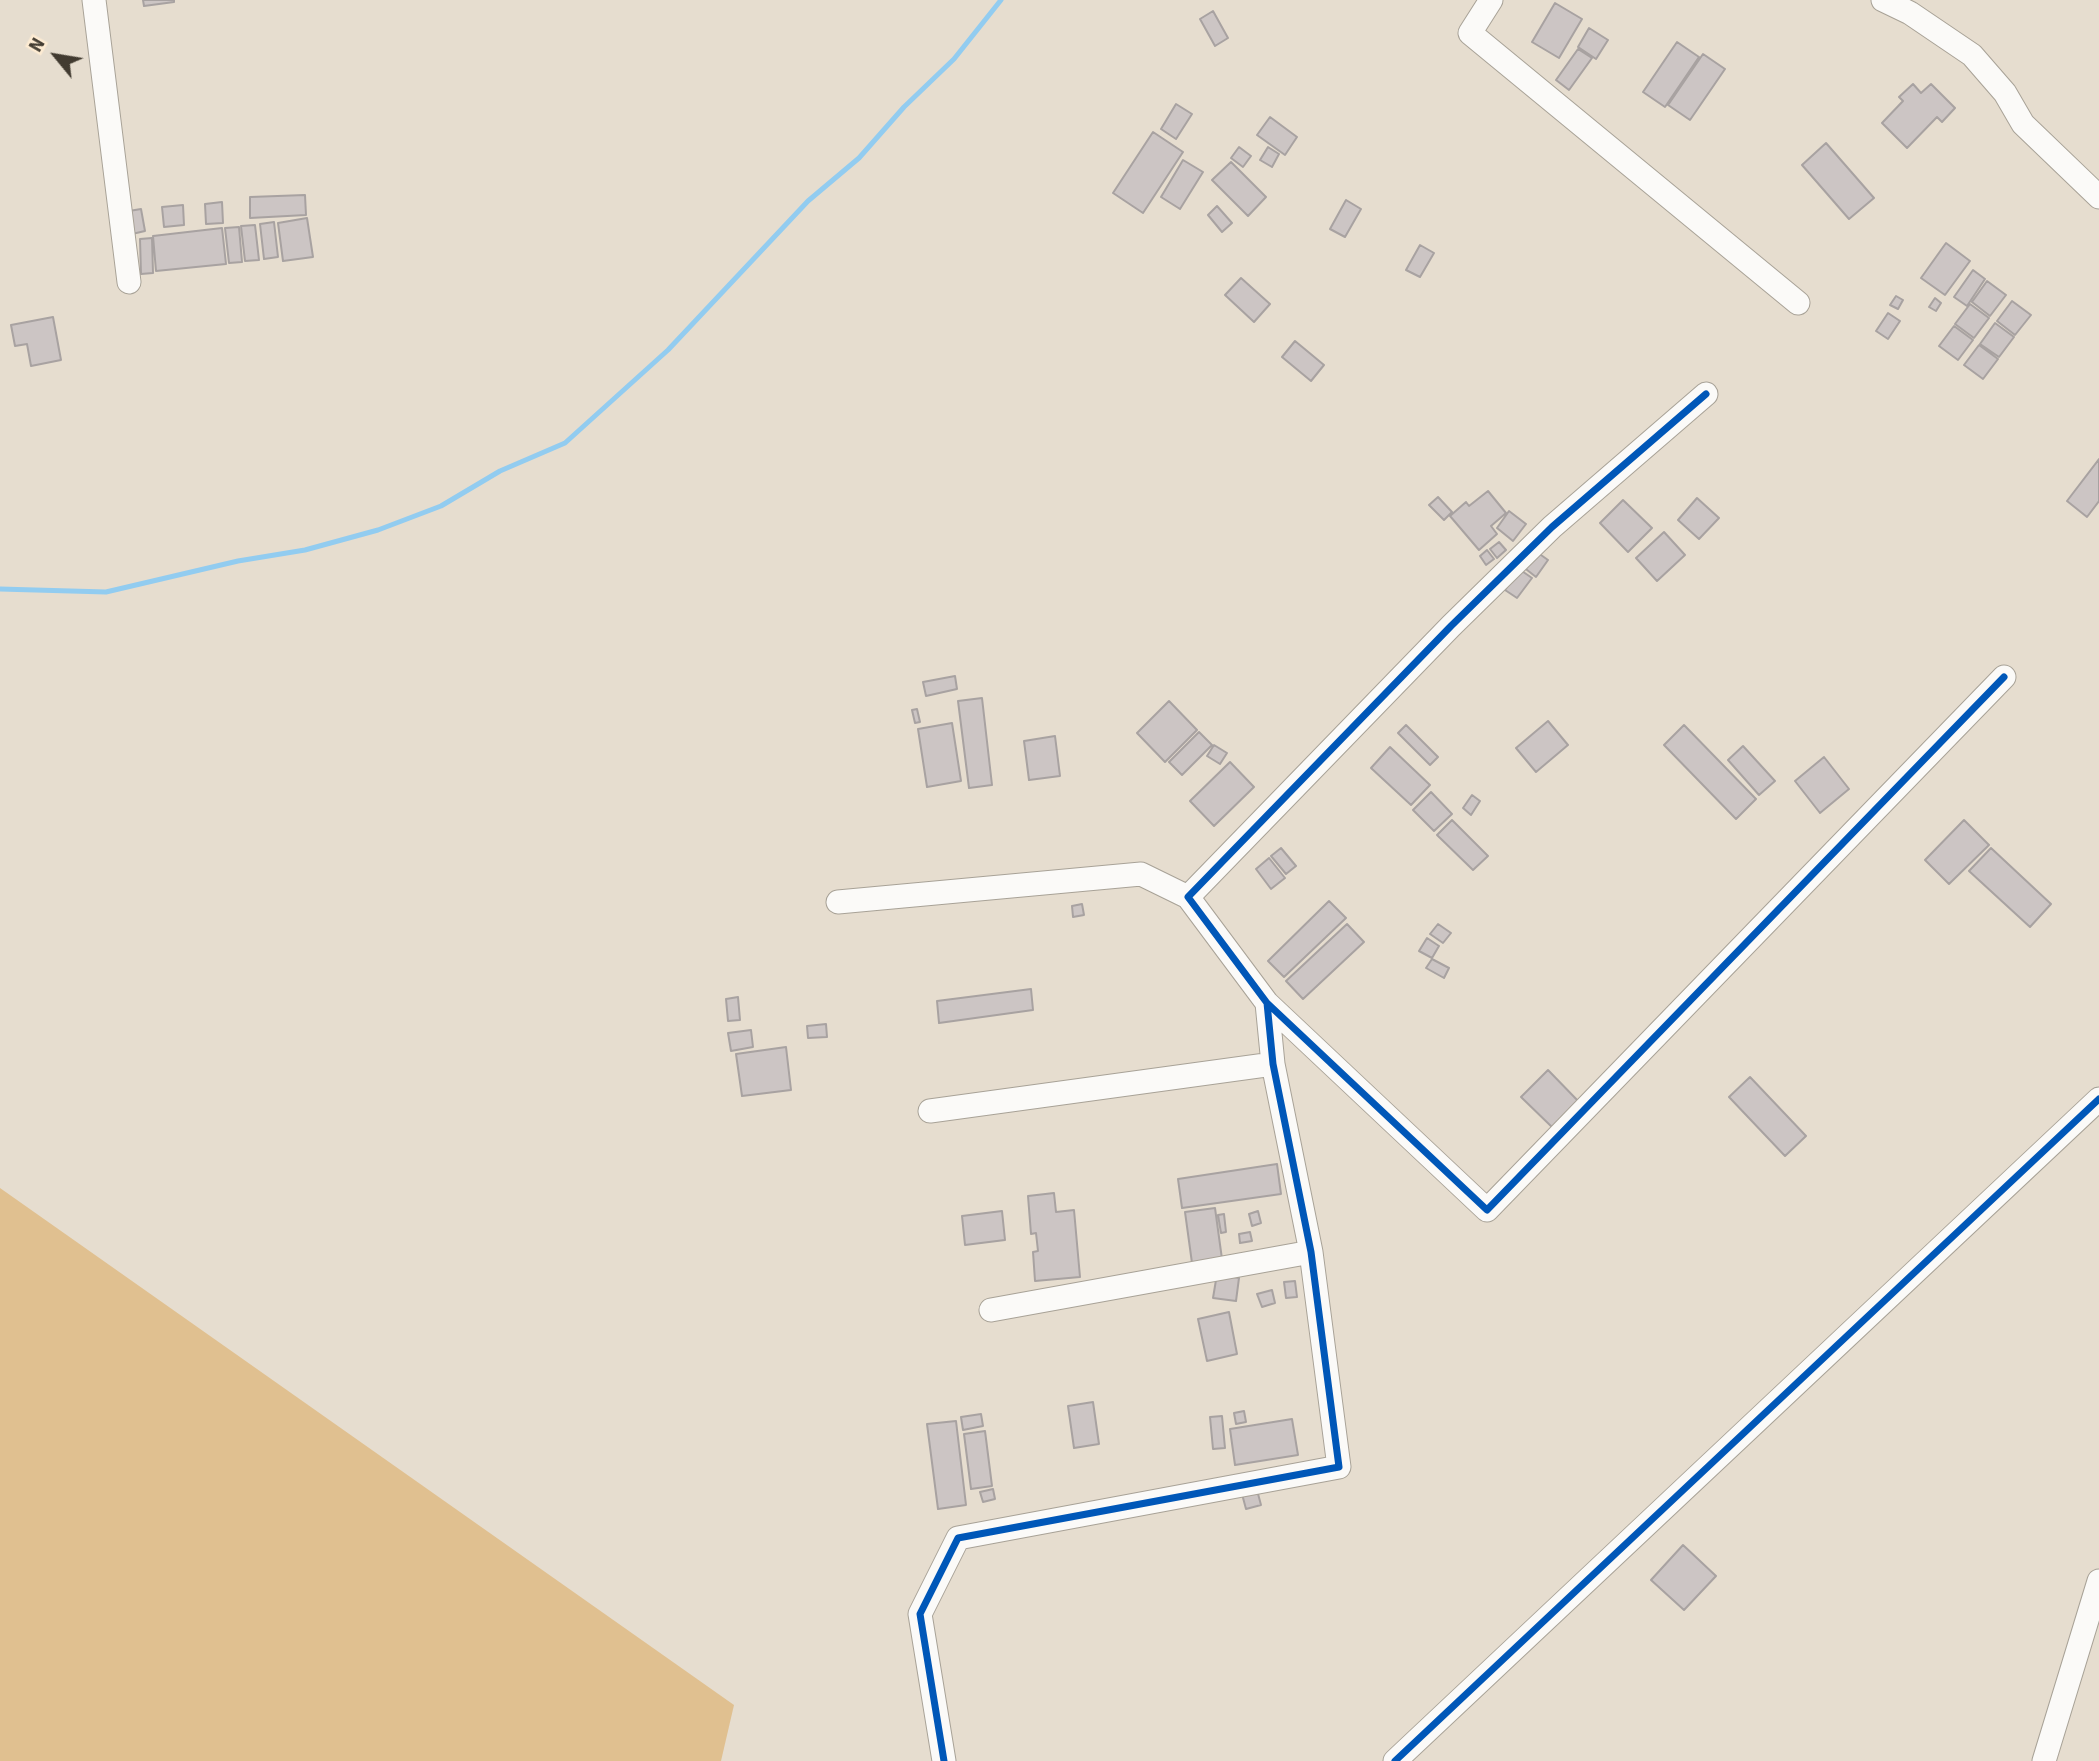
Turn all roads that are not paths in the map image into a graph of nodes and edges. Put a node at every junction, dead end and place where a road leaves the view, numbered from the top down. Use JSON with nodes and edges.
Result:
{"nodes":[{"id":1,"x":94,"y":0,"type":"edge"},
{"id":2,"x":1491,"y":0,"type":"edge"},
{"id":3,"x":1883,"y":0,"type":"edge"},
{"id":4,"x":2099,"y":197,"type":"edge"},
{"id":5,"x":129,"y":282,"type":"dead end"},
{"id":6,"x":1798,"y":303,"type":"dead end"},
{"id":7,"x":1706,"y":394,"type":"dead end"},
{"id":8,"x":2004,"y":677,"type":"dead end"},
{"id":9,"x":1188,"y":897,"type":"junction"},
{"id":10,"x":838,"y":902,"type":"dead end"},
{"id":11,"x":1267,"y":1003,"type":"junction"},
{"id":12,"x":1273,"y":1065,"type":"junction"},
{"id":13,"x":2099,"y":1099,"type":"edge"},
{"id":14,"x":930,"y":1111,"type":"dead end"},
{"id":15,"x":1311,"y":1252,"type":"junction"},
{"id":16,"x":990,"y":1310,"type":"dead end"},
{"id":17,"x":2099,"y":1581,"type":"edge"},
{"id":18,"x":944,"y":1761,"type":"edge"},
{"id":19,"x":1395,"y":1761,"type":"edge"},
{"id":20,"x":2044,"y":1761,"type":"edge"}],
"edges":[{"from":1,"to":5,"type":"street"},
{"from":2,"to":6,"type":"street"},
{"from":3,"to":4,"type":"street"},
{"from":7,"to":9,"type":"street"},
{"from":8,"to":11,"type":"street"},
{"from":9,"to":10,"type":"street"},
{"from":9,"to":11,"type":"street"},
{"from":11,"to":12,"type":"street"},
{"from":12,"to":14,"type":"street"},
{"from":12,"to":15,"type":"street"},
{"from":13,"to":19,"type":"street"},
{"from":15,"to":16,"type":"street"},
{"from":15,"to":18,"type":"street"},
{"from":17,"to":20,"type":"street"}]}
